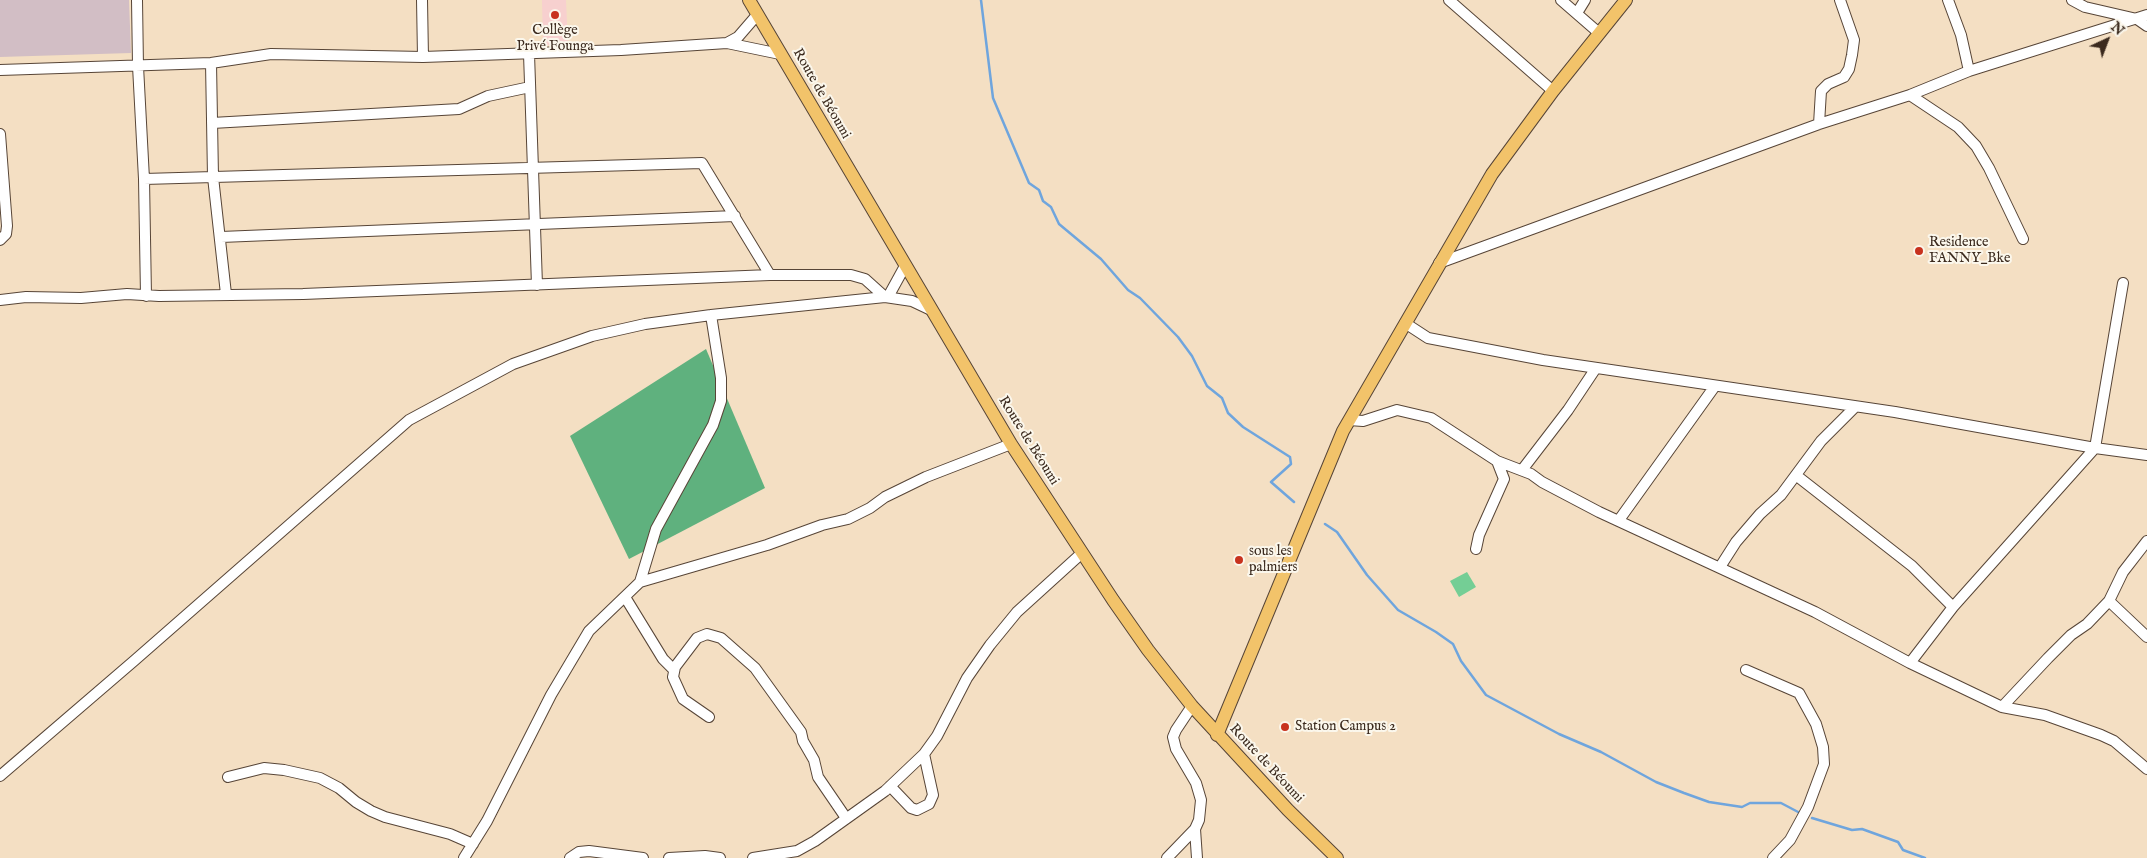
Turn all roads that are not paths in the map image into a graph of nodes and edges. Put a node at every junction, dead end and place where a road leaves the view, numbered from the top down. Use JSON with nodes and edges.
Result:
{"nodes":[{"id":1,"x":137,"y":0,"type":"edge"},
{"id":2,"x":422,"y":0,"type":"edge"},
{"id":3,"x":749,"y":0,"type":"edge"},
{"id":4,"x":1449,"y":0,"type":"edge"},
{"id":5,"x":1561,"y":0,"type":"edge"},
{"id":6,"x":1585,"y":0,"type":"edge"},
{"id":7,"x":1626,"y":0,"type":"edge"},
{"id":8,"x":1840,"y":0,"type":"edge"},
{"id":9,"x":1948,"y":0,"type":"edge"},
{"id":10,"x":2072,"y":0,"type":"edge"},
{"id":11,"x":757,"y":14,"type":"junction"},
{"id":12,"x":1576,"y":14,"type":"junction"},
{"id":13,"x":2142,"y":17,"type":"edge"},
{"id":14,"x":2147,"y":26,"type":"edge"},
{"id":15,"x":1599,"y":33,"type":"junction"},
{"id":16,"x":727,"y":43,"type":"junction"},
{"id":17,"x":529,"y":54,"type":"junction"},
{"id":18,"x":780,"y":54,"type":"junction"},
{"id":19,"x":423,"y":56,"type":"junction"},
{"id":20,"x":210,"y":63,"type":"junction"},
{"id":21,"x":138,"y":66,"type":"junction"},
{"id":22,"x":0,"y":70,"type":"edge"},
{"id":23,"x":1969,"y":71,"type":"junction"},
{"id":24,"x":530,"y":87,"type":"junction"},
{"id":25,"x":1553,"y":91,"type":"junction"},
{"id":26,"x":1910,"y":95,"type":"junction"},
{"id":27,"x":212,"y":123,"type":"junction"},
{"id":28,"x":1819,"y":124,"type":"junction"},
{"id":29,"x":0,"y":134,"type":"edge"},
{"id":30,"x":532,"y":169,"type":"junction"},
{"id":31,"x":213,"y":177,"type":"junction"},
{"id":32,"x":144,"y":179,"type":"junction"},
{"id":33,"x":735,"y":216,"type":"junction"},
{"id":34,"x":535,"y":226,"type":"junction"},
{"id":35,"x":220,"y":237,"type":"junction"},
{"id":36,"x":2023,"y":239,"type":"dead end"},
{"id":37,"x":0,"y":240,"type":"edge"},
{"id":38,"x":1439,"y":263,"type":"junction"},
{"id":39,"x":905,"y":266,"type":"junction"},
{"id":40,"x":770,"y":275,"type":"junction"},
{"id":41,"x":2123,"y":283,"type":"dead end"},
{"id":42,"x":537,"y":285,"type":"junction"},
{"id":43,"x":226,"y":294,"type":"junction"},
{"id":44,"x":146,"y":296,"type":"junction"},
{"id":45,"x":886,"y":297,"type":"junction"},
{"id":46,"x":0,"y":300,"type":"edge"},
{"id":47,"x":931,"y":310,"type":"junction"},
{"id":48,"x":711,"y":315,"type":"junction"},
{"id":49,"x":1404,"y":322,"type":"junction"},
{"id":50,"x":1596,"y":368,"type":"junction"},
{"id":51,"x":1716,"y":386,"type":"junction"},
{"id":52,"x":1855,"y":407,"type":"junction"},
{"id":53,"x":1349,"y":420,"type":"junction"},
{"id":54,"x":1012,"y":444,"type":"junction"},
{"id":55,"x":2095,"y":448,"type":"junction"},
{"id":56,"x":2147,"y":455,"type":"edge"},
{"id":57,"x":1497,"y":461,"type":"junction"},
{"id":58,"x":1522,"y":470,"type":"junction"},
{"id":59,"x":1797,"y":476,"type":"junction"},
{"id":60,"x":1619,"y":520,"type":"junction"},
{"id":61,"x":2147,"y":541,"type":"edge"},
{"id":62,"x":1476,"y":549,"type":"dead end"},
{"id":63,"x":1082,"y":553,"type":"junction"},
{"id":64,"x":1720,"y":567,"type":"junction"},
{"id":65,"x":640,"y":582,"type":"junction"},
{"id":66,"x":625,"y":597,"type":"junction"},
{"id":67,"x":2109,"y":601,"type":"junction"},
{"id":68,"x":1953,"y":607,"type":"junction"},
{"id":69,"x":2147,"y":637,"type":"edge"},
{"id":70,"x":1910,"y":663,"type":"junction"},
{"id":71,"x":674,"y":670,"type":"junction"},
{"id":72,"x":1746,"y":670,"type":"dead end"},
{"id":73,"x":1192,"y":706,"type":"junction"},
{"id":74,"x":2002,"y":707,"type":"junction"},
{"id":75,"x":709,"y":717,"type":"dead end"},
{"id":76,"x":1217,"y":735,"type":"junction"},
{"id":77,"x":924,"y":754,"type":"junction"},
{"id":78,"x":2147,"y":769,"type":"edge"},
{"id":79,"x":0,"y":776,"type":"edge"},
{"id":80,"x":228,"y":777,"type":"dead end"},
{"id":81,"x":890,"y":786,"type":"junction"},
{"id":82,"x":846,"y":818,"type":"junction"},
{"id":83,"x":1195,"y":829,"type":"junction"},
{"id":84,"x":473,"y":844,"type":"junction"},
{"id":85,"x":464,"y":858,"type":"edge"},
{"id":86,"x":570,"y":858,"type":"edge"},
{"id":87,"x":643,"y":858,"type":"edge"},
{"id":88,"x":669,"y":858,"type":"edge"},
{"id":89,"x":720,"y":858,"type":"edge"},
{"id":90,"x":753,"y":858,"type":"edge"},
{"id":91,"x":1167,"y":858,"type":"edge"},
{"id":92,"x":1197,"y":858,"type":"edge"},
{"id":93,"x":1337,"y":858,"type":"edge"},
{"id":94,"x":1773,"y":858,"type":"edge"}],
"edges":[{"from":1,"to":21,"type":"street"},
{"from":2,"to":19,"type":"street"},
{"from":3,"to":11,"type":"main road","name":"Route de Béoumi"},
{"from":4,"to":25,"type":"street"},
{"from":5,"to":12,"type":"street"},
{"from":6,"to":12,"type":"street"},
{"from":7,"to":15,"type":"main road"},
{"from":8,"to":28,"type":"street"},
{"from":9,"to":23,"type":"street"},
{"from":10,"to":13,"type":"street"},
{"from":11,"to":16,"type":"street"},
{"from":11,"to":18,"type":"main road","name":"Route de Béoumi"},
{"from":12,"to":15,"type":"street"},
{"from":13,"to":14,"type":"street"},
{"from":13,"to":23,"type":"street"},
{"from":15,"to":25,"type":"main road"},
{"from":16,"to":17,"type":"street"},
{"from":16,"to":18,"type":"street"},
{"from":17,"to":19,"type":"street"},
{"from":17,"to":24,"type":"street"},
{"from":18,"to":39,"type":"main road","name":"Route de Béoumi"},
{"from":19,"to":20,"type":"street"},
{"from":20,"to":21,"type":"street"},
{"from":20,"to":27,"type":"street"},
{"from":21,"to":22,"type":"street"},
{"from":21,"to":32,"type":"street"},
{"from":23,"to":26,"type":"street"},
{"from":24,"to":27,"type":"street"},
{"from":24,"to":30,"type":"street"},
{"from":25,"to":38,"type":"main road"},
{"from":26,"to":28,"type":"street"},
{"from":26,"to":36,"type":"street"},
{"from":27,"to":31,"type":"street"},
{"from":28,"to":38,"type":"street"},
{"from":29,"to":37,"type":"street"},
{"from":30,"to":31,"type":"street"},
{"from":30,"to":33,"type":"street"},
{"from":30,"to":34,"type":"street"},
{"from":31,"to":32,"type":"street"},
{"from":31,"to":35,"type":"street"},
{"from":32,"to":44,"type":"street"},
{"from":33,"to":34,"type":"street"},
{"from":33,"to":40,"type":"street"},
{"from":34,"to":35,"type":"street"},
{"from":34,"to":42,"type":"street"},
{"from":35,"to":43,"type":"street"},
{"from":38,"to":49,"type":"main road"},
{"from":39,"to":45,"type":"street"},
{"from":39,"to":47,"type":"main road","name":"Route de Béoumi"},
{"from":40,"to":42,"type":"street"},
{"from":40,"to":45,"type":"street"},
{"from":41,"to":55,"type":"street"},
{"from":42,"to":43,"type":"street"},
{"from":43,"to":44,"type":"street"},
{"from":44,"to":46,"type":"street"},
{"from":45,"to":47,"type":"street"},
{"from":45,"to":48,"type":"street"},
{"from":47,"to":54,"type":"main road","name":"Route de Béoumi"},
{"from":48,"to":65,"type":"street"},
{"from":48,"to":79,"type":"street"},
{"from":49,"to":50,"type":"street"},
{"from":49,"to":53,"type":"main road"},
{"from":50,"to":51,"type":"street"},
{"from":50,"to":58,"type":"street"},
{"from":51,"to":52,"type":"street"},
{"from":51,"to":60,"type":"street"},
{"from":52,"to":55,"type":"street"},
{"from":52,"to":59,"type":"street"},
{"from":53,"to":57,"type":"street"},
{"from":53,"to":76,"type":"main road"},
{"from":54,"to":63,"type":"main road","name":"Route de Béoumi"},
{"from":54,"to":65,"type":"street"},
{"from":55,"to":56,"type":"street"},
{"from":55,"to":68,"type":"street"},
{"from":57,"to":58,"type":"street"},
{"from":57,"to":62,"type":"street"},
{"from":58,"to":60,"type":"street"},
{"from":59,"to":64,"type":"street"},
{"from":59,"to":68,"type":"street"},
{"from":60,"to":64,"type":"street"},
{"from":61,"to":67,"type":"street"},
{"from":63,"to":73,"type":"main road","name":"Route de Béoumi"},
{"from":63,"to":77,"type":"street"},
{"from":64,"to":70,"type":"street"},
{"from":65,"to":66,"type":"street"},
{"from":66,"to":71,"type":"street"},
{"from":66,"to":84,"type":"street"},
{"from":67,"to":69,"type":"street"},
{"from":67,"to":74,"type":"street"},
{"from":68,"to":70,"type":"street"},
{"from":70,"to":74,"type":"street"},
{"from":71,"to":75,"type":"street"},
{"from":71,"to":82,"type":"street"},
{"from":72,"to":94,"type":"street"},
{"from":73,"to":76,"type":"main road","name":"Route de Béoumi"},
{"from":73,"to":83,"type":"street"},
{"from":74,"to":78,"type":"street"},
{"from":76,"to":93,"type":"main road","name":"Route de Béoumi"},
{"from":77,"to":81,"type":"street"},
{"from":77,"to":81,"type":"street"},
{"from":80,"to":84,"type":"street"},
{"from":81,"to":82,"type":"street"},
{"from":82,"to":90,"type":"street"},
{"from":83,"to":91,"type":"street"},
{"from":83,"to":92,"type":"street"},
{"from":84,"to":85,"type":"street"},
{"from":86,"to":87,"type":"street"},
{"from":88,"to":89,"type":"street"}]}
